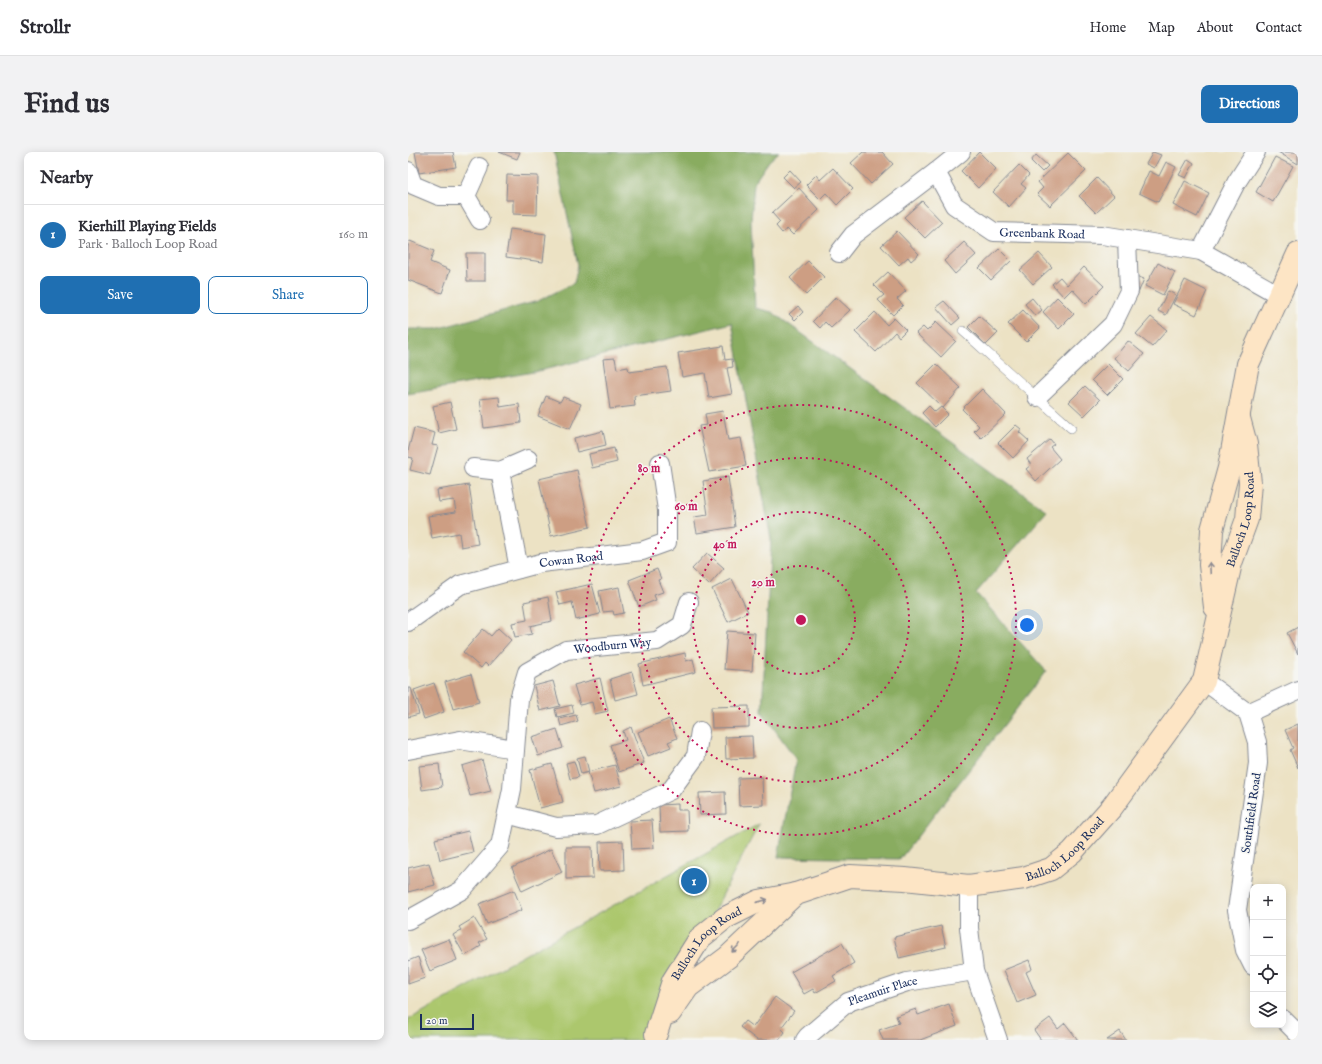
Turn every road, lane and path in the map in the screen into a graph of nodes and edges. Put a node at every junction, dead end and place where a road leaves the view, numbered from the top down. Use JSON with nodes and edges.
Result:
{"nodes":[{"id":1,"x":961,"y":152,"type":"edge"},
{"id":2,"x":1256,"y":152,"type":"edge"},
{"id":3,"x":479,"y":167,"type":"dead end"},
{"id":4,"x":408,"y":171,"type":"edge"},
{"id":5,"x":936,"y":172,"type":"junction"},
{"id":6,"x":466,"y":196,"type":"junction"},
{"id":7,"x":480,"y":220,"type":"dead end"},
{"id":8,"x":1127,"y":239,"type":"junction"},
{"id":9,"x":1201,"y":251,"type":"junction"},
{"id":10,"x":839,"y":254,"type":"dead end"},
{"id":11,"x":1298,"y":254,"type":"edge"},
{"id":12,"x":1279,"y":295,"type":"junction"},
{"id":13,"x":963,"y":330,"type":"dead end"},
{"id":14,"x":1037,"y":397,"type":"junction"},
{"id":15,"x":1240,"y":418,"type":"junction"},
{"id":16,"x":1071,"y":428,"type":"dead end"},
{"id":17,"x":528,"y":459,"type":"dead end"},
{"id":18,"x":660,"y":463,"type":"dead end"},
{"id":19,"x":472,"y":468,"type":"dead end"},
{"id":20,"x":500,"y":471,"type":"junction"},
{"id":21,"x":519,"y":570,"type":"junction"},
{"id":22,"x":689,"y":602,"type":"dead end"},
{"id":23,"x":1216,"y":620,"type":"junction"},
{"id":24,"x":408,"y":622,"type":"edge"},
{"id":25,"x":1204,"y":681,"type":"junction"},
{"id":26,"x":1298,"y":690,"type":"edge"},
{"id":27,"x":1248,"y":713,"type":"junction"},
{"id":28,"x":700,"y":731,"type":"dead end"},
{"id":29,"x":515,"y":749,"type":"junction"},
{"id":30,"x":408,"y":750,"type":"edge"},
{"id":31,"x":507,"y":814,"type":"junction"},
{"id":32,"x":969,"y":886,"type":"junction"},
{"id":33,"x":796,"y":894,"type":"junction"},
{"id":34,"x":408,"y":920,"type":"edge"},
{"id":35,"x":1250,"y":960,"type":"edge"},
{"id":36,"x":974,"y":971,"type":"junction"},
{"id":37,"x":1286,"y":1022,"type":"edge"},
{"id":38,"x":1298,"y":1034,"type":"edge"},
{"id":39,"x":654,"y":1037,"type":"edge"},
{"id":40,"x":805,"y":1040,"type":"edge"},
{"id":41,"x":998,"y":1040,"type":"edge"}],
"edges":[{"from":1,"to":5,"type":"street"},
{"from":2,"to":9,"type":"street"},
{"from":3,"to":6,"type":"street"},
{"from":4,"to":6,"type":"street"},
{"from":5,"to":8,"type":"street","name":"Greenbank Road"},
{"from":5,"to":10,"type":"street"},
{"from":6,"to":7,"type":"street"},
{"from":8,"to":9,"type":"street","name":"Greenbank Road"},
{"from":8,"to":14,"type":"street"},
{"from":9,"to":12,"type":"street","name":"Greenbank Road"},
{"from":11,"to":12,"type":"street","name":"Balloch Loop Road"},
{"from":12,"to":15,"type":"street","name":"Balloch Loop Road"},
{"from":13,"to":14,"type":"lane"},
{"from":14,"to":16,"type":"lane"},
{"from":23,"to":15,"type":"street","name":"Balloch Loop Road","one_way":true},
{"from":15,"to":23,"type":"street","name":"Balloch Loop Road"},
{"from":17,"to":20,"type":"street"},
{"from":18,"to":21,"type":"street","name":"Cowan Road"},
{"from":19,"to":20,"type":"street"},
{"from":20,"to":21,"type":"street"},
{"from":21,"to":24,"type":"street","name":"Cowan Road"},
{"from":22,"to":29,"type":"street","name":"Woodburn Way"},
{"from":23,"to":25,"type":"street","name":"Balloch Loop Road"},
{"from":25,"to":27,"type":"street"},
{"from":25,"to":32,"type":"street","name":"Balloch Loop Road"},
{"from":26,"to":27,"type":"street"},
{"from":27,"to":35,"type":"street","name":"Southfield Road"},
{"from":28,"to":31,"type":"street"},
{"from":29,"to":30,"type":"street"},
{"from":29,"to":31,"type":"street","name":"Woodburn Way"},
{"from":31,"to":34,"type":"street","name":"Woodburn Way"},
{"from":32,"to":33,"type":"street","name":"Balloch Loop Road"},
{"from":32,"to":36,"type":"street"},
{"from":33,"to":39,"type":"street","name":"Balloch Loop Road","one_way":true},
{"from":39,"to":33,"type":"street","name":"Balloch Loop Road","one_way":true},
{"from":36,"to":40,"type":"street","name":"Pleamuir Place"},
{"from":36,"to":41,"type":"street"},
{"from":37,"to":38,"type":"street"}]}
